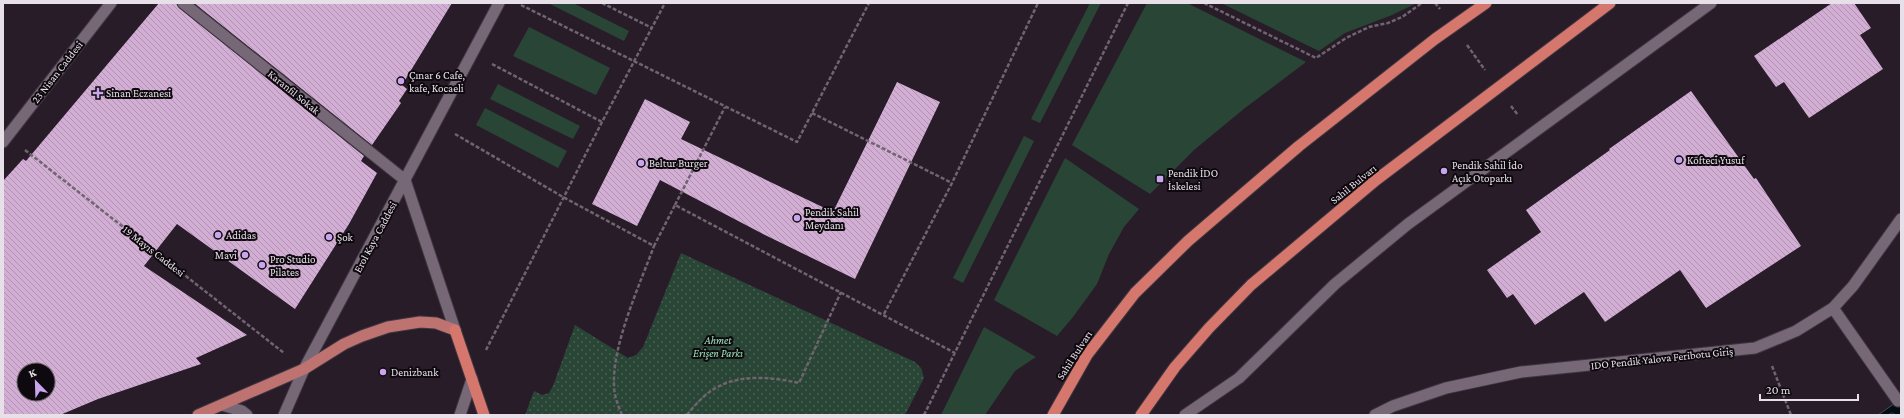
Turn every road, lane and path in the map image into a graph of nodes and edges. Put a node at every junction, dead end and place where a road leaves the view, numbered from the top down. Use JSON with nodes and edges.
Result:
{"nodes":[{"id":1,"x":111,"y":3,"type":"edge"},
{"id":2,"x":183,"y":3,"type":"edge"},
{"id":3,"x":499,"y":3,"type":"edge"},
{"id":4,"x":517,"y":3,"type":"edge"},
{"id":5,"x":602,"y":3,"type":"edge"},
{"id":6,"x":665,"y":3,"type":"edge"},
{"id":7,"x":869,"y":3,"type":"edge"},
{"id":8,"x":1038,"y":3,"type":"edge"},
{"id":9,"x":1128,"y":3,"type":"edge"},
{"id":10,"x":1204,"y":3,"type":"edge"},
{"id":11,"x":1422,"y":3,"type":"edge"},
{"id":12,"x":1486,"y":3,"type":"edge"},
{"id":13,"x":1610,"y":3,"type":"edge"},
{"id":14,"x":1710,"y":3,"type":"edge"},
{"id":15,"x":652,"y":28,"type":"junction"},
{"id":16,"x":472,"y":53,"type":"junction"},
{"id":17,"x":634,"y":62,"type":"junction"},
{"id":18,"x":725,"y":107,"type":"junction"},
{"id":19,"x":812,"y":113,"type":"junction"},
{"id":20,"x":602,"y":122,"type":"junction"},
{"id":21,"x":435,"y":123,"type":"junction"},
{"id":22,"x":5,"y":137,"type":"edge"},
{"id":23,"x":405,"y":180,"type":"junction"},
{"id":24,"x":952,"y":183,"type":"junction"},
{"id":25,"x":563,"y":197,"type":"junction"},
{"id":26,"x":675,"y":205,"type":"junction"},
{"id":27,"x":1901,"y":219,"type":"edge"},
{"id":28,"x":654,"y":246,"type":"junction"},
{"id":29,"x":841,"y":292,"type":"junction"},
{"id":30,"x":1833,"y":308,"type":"junction"},
{"id":31,"x":884,"y":314,"type":"junction"},
{"id":32,"x":455,"y":330,"type":"junction"},
{"id":33,"x":1764,"y":344,"type":"junction"},
{"id":34,"x":955,"y":352,"type":"junction"},
{"id":35,"x":304,"y":369,"type":"junction"},
{"id":36,"x":472,"y":379,"type":"junction"},
{"id":37,"x":1898,"y":401,"type":"dead end"},
{"id":38,"x":222,"y":405,"type":"junction"},
{"id":39,"x":198,"y":415,"type":"edge"},
{"id":40,"x":247,"y":415,"type":"edge"},
{"id":41,"x":284,"y":415,"type":"edge"},
{"id":42,"x":460,"y":415,"type":"edge"},
{"id":43,"x":484,"y":415,"type":"edge"},
{"id":44,"x":622,"y":415,"type":"edge"},
{"id":45,"x":687,"y":415,"type":"edge"},
{"id":46,"x":924,"y":415,"type":"edge"},
{"id":47,"x":1053,"y":415,"type":"edge"},
{"id":48,"x":1141,"y":415,"type":"edge"},
{"id":49,"x":1185,"y":415,"type":"edge"},
{"id":50,"x":1375,"y":415,"type":"edge"},
{"id":51,"x":1791,"y":415,"type":"edge"}],
"edges":[{"from":1,"to":22,"type":"street","name":"23 Nisan Caddesi"},
{"from":2,"to":23,"type":"street","name":"Karanfil Sokak"},
{"from":3,"to":16,"type":"street","name":"Erol Kaya Caddesi"},
{"from":4,"to":17,"type":"path"},
{"from":5,"to":15,"type":"path"},
{"from":6,"to":15,"type":"path"},
{"from":7,"to":19,"type":"path"},
{"from":8,"to":24,"type":"path"},
{"from":9,"to":34,"type":"path"},
{"from":10,"to":11,"type":"path"},
{"from":12,"to":47,"type":"highway","name":"Sahil Bulvarı"},
{"from":13,"to":48,"type":"highway","name":"Sahil Bulvarı"},
{"from":14,"to":49,"type":"street"},
{"from":15,"to":17,"type":"path"},
{"from":16,"to":20,"type":"path"},
{"from":16,"to":21,"type":"street","name":"Erol Kaya Caddesi"},
{"from":17,"to":18,"type":"path"},
{"from":17,"to":20,"type":"path"},
{"from":18,"to":19,"type":"path"},
{"from":18,"to":26,"type":"path"},
{"from":19,"to":24,"type":"path"},
{"from":20,"to":25,"type":"path"},
{"from":21,"to":23,"type":"street","name":"Erol Kaya Caddesi"},
{"from":21,"to":25,"type":"path"},
{"from":22,"to":35,"type":"path","name":"19 Mayıs Caddesi"},
{"from":23,"to":32,"type":"street"},
{"from":23,"to":35,"type":"street","name":"Erol Kaya Caddesi"},
{"from":24,"to":31,"type":"path"},
{"from":25,"to":28,"type":"path"},
{"from":25,"to":36,"type":"path"},
{"from":26,"to":28,"type":"path"},
{"from":26,"to":29,"type":"path"},
{"from":27,"to":30,"type":"street","name":"IDO Pendik Yalova Feribotu Giriş"},
{"from":28,"to":44,"type":"path"},
{"from":29,"to":31,"type":"path"},
{"from":29,"to":45,"type":"path"},
{"from":30,"to":33,"type":"street","name":"IDO Pendik Yalova Feribotu Giriş"},
{"from":30,"to":37,"type":"street"},
{"from":31,"to":34,"type":"path"},
{"from":32,"to":35,"type":"main road"},
{"from":32,"to":36,"type":"highway"},
{"from":33,"to":50,"type":"street","name":"IDO Pendik Yalova Feribotu Giriş"},
{"from":33,"to":51,"type":"path"},
{"from":34,"to":46,"type":"path"},
{"from":35,"to":38,"type":"main road"},
{"from":35,"to":41,"type":"street","name":"Erol Kaya Caddesi"},
{"from":36,"to":42,"type":"street"},
{"from":36,"to":43,"type":"highway"},
{"from":38,"to":39,"type":"main road"},
{"from":38,"to":40,"type":"street"}]}
